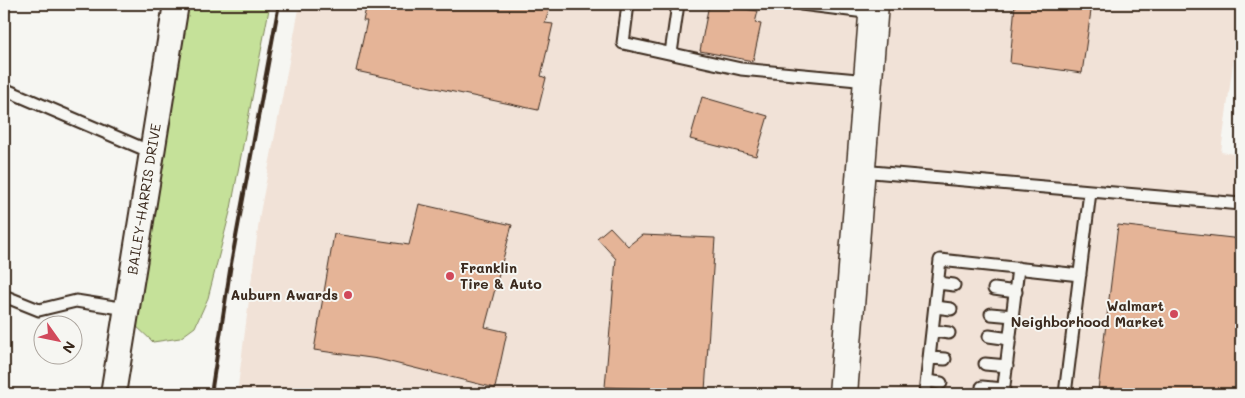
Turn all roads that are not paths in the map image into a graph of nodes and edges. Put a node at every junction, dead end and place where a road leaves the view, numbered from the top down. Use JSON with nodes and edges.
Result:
{"nodes":[{"id":1,"x":176,"y":4,"type":"edge"},
{"id":2,"x":628,"y":4,"type":"edge"},
{"id":3,"x":678,"y":4,"type":"edge"},
{"id":4,"x":801,"y":4,"type":"edge"},
{"id":5,"x":874,"y":8,"type":"edge"},
{"id":6,"x":671,"y":53,"type":"junction"},
{"id":7,"x":868,"y":81,"type":"junction"},
{"id":8,"x":4,"y":89,"type":"edge"},
{"id":9,"x":151,"y":152,"type":"junction"},
{"id":10,"x":861,"y":171,"type":"junction"},
{"id":11,"x":1090,"y":192,"type":"junction"},
{"id":12,"x":1241,"y":204,"type":"edge"},
{"id":13,"x":1018,"y":268,"type":"junction"},
{"id":14,"x":1080,"y":275,"type":"junction"},
{"id":15,"x":938,"y":283,"type":"junction"},
{"id":16,"x":954,"y":285,"type":"dead end"},
{"id":17,"x":994,"y":289,"type":"dead end"},
{"id":18,"x":1016,"y":292,"type":"junction"},
{"id":19,"x":4,"y":296,"type":"edge"},
{"id":20,"x":127,"y":308,"type":"junction"},
{"id":21,"x":935,"y":308,"type":"junction"},
{"id":22,"x":952,"y":309,"type":"dead end"},
{"id":23,"x":991,"y":314,"type":"dead end"},
{"id":24,"x":1013,"y":316,"type":"junction"},
{"id":25,"x":933,"y":331,"type":"junction"},
{"id":26,"x":949,"y":332,"type":"dead end"},
{"id":27,"x":989,"y":336,"type":"dead end"},
{"id":28,"x":1010,"y":339,"type":"junction"},
{"id":29,"x":930,"y":358,"type":"junction"},
{"id":30,"x":945,"y":359,"type":"dead end"},
{"id":31,"x":985,"y":364,"type":"dead end"},
{"id":32,"x":1007,"y":366,"type":"junction"},
{"id":33,"x":927,"y":381,"type":"junction"},
{"id":34,"x":941,"y":383,"type":"dead end"},
{"id":35,"x":982,"y":387,"type":"dead end"},
{"id":36,"x":1004,"y":392,"type":"edge"},
{"id":37,"x":113,"y":394,"type":"edge"},
{"id":38,"x":843,"y":394,"type":"edge"},
{"id":39,"x":925,"y":394,"type":"edge"},
{"id":40,"x":1064,"y":394,"type":"edge"}],
"edges":[{"from":1,"to":9,"type":"street","name":"BAILEY-HARRIS DRIVE"},
{"from":2,"to":6,"type":"lane"},
{"from":3,"to":6,"type":"lane"},
{"from":4,"to":5,"type":"lane"},
{"from":5,"to":7,"type":"main road"},
{"from":6,"to":7,"type":"lane"},
{"from":7,"to":10,"type":"main road"},
{"from":8,"to":9,"type":"lane"},
{"from":9,"to":20,"type":"street","name":"BAILEY-HARRIS DRIVE"},
{"from":10,"to":11,"type":"lane"},
{"from":10,"to":38,"type":"main road"},
{"from":11,"to":12,"type":"lane"},
{"from":11,"to":14,"type":"lane"},
{"from":13,"to":14,"type":"lane"},
{"from":13,"to":15,"type":"lane"},
{"from":13,"to":18,"type":"lane"},
{"from":14,"to":40,"type":"lane"},
{"from":15,"to":16,"type":"lane"},
{"from":15,"to":21,"type":"lane"},
{"from":17,"to":18,"type":"lane"},
{"from":18,"to":24,"type":"lane"},
{"from":19,"to":20,"type":"lane"},
{"from":20,"to":37,"type":"street","name":"BAILEY-HARRIS DRIVE"},
{"from":21,"to":22,"type":"lane"},
{"from":21,"to":25,"type":"lane"},
{"from":23,"to":24,"type":"lane"},
{"from":24,"to":28,"type":"lane"},
{"from":25,"to":26,"type":"lane"},
{"from":25,"to":29,"type":"lane"},
{"from":27,"to":28,"type":"lane"},
{"from":28,"to":32,"type":"lane"},
{"from":29,"to":30,"type":"lane"},
{"from":29,"to":33,"type":"lane"},
{"from":31,"to":32,"type":"lane"},
{"from":32,"to":36,"type":"lane"},
{"from":33,"to":34,"type":"lane"},
{"from":33,"to":39,"type":"lane"},
{"from":35,"to":36,"type":"lane"}]}
